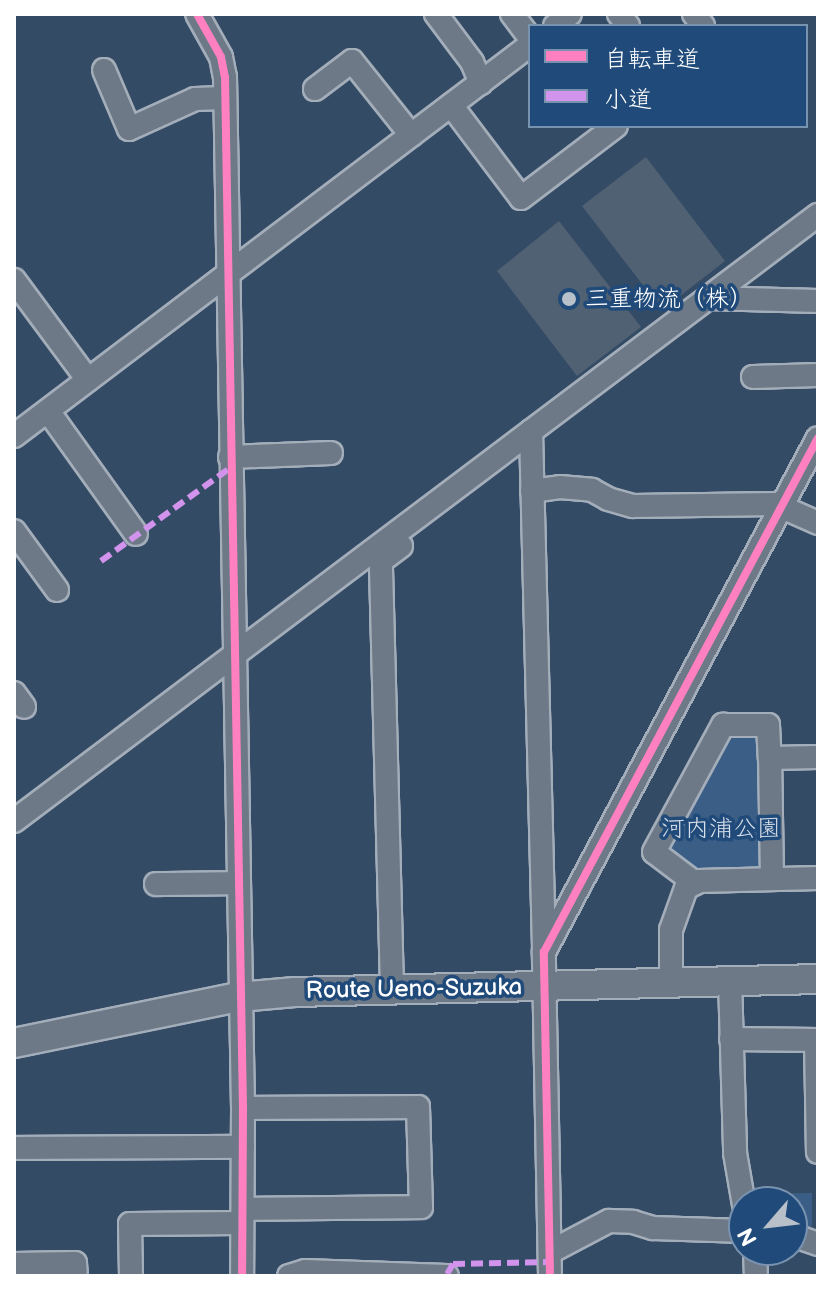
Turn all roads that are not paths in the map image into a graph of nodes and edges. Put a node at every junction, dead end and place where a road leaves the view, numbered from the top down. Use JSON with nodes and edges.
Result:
{"nodes":[{"id":1,"x":197,"y":14,"type":"edge"},
{"id":2,"x":436,"y":14,"type":"edge"},
{"id":3,"x":512,"y":14,"type":"edge"},
{"id":4,"x":528,"y":35,"type":"edge"},
{"id":5,"x":528,"y":47,"type":"edge"},
{"id":6,"x":104,"y":70,"type":"dead end"},
{"id":7,"x":481,"y":83,"type":"junction"},
{"id":8,"x":315,"y":89,"type":"dead end"},
{"id":9,"x":224,"y":98,"type":"junction"},
{"id":10,"x":451,"y":105,"type":"junction"},
{"id":11,"x":613,"y":128,"type":"edge"},
{"id":12,"x":411,"y":135,"type":"junction"},
{"id":13,"x":818,"y":215,"type":"edge"},
{"id":14,"x":226,"y":275,"type":"junction"},
{"id":15,"x":14,"y":280,"type":"edge"},
{"id":16,"x":707,"y":298,"type":"junction"},
{"id":17,"x":818,"y":301,"type":"edge"},
{"id":18,"x":818,"y":375,"type":"edge"},
{"id":19,"x":753,"y":377,"type":"dead end"},
{"id":20,"x":88,"y":380,"type":"junction"},
{"id":21,"x":48,"y":411,"type":"junction"},
{"id":22,"x":14,"y":436,"type":"edge"},
{"id":23,"x":531,"y":437,"type":"junction"},
{"id":24,"x":815,"y":448,"type":"edge"},
{"id":25,"x":331,"y":453,"type":"dead end"},
{"id":26,"x":230,"y":457,"type":"junction"},
{"id":27,"x":532,"y":491,"type":"junction"},
{"id":28,"x":783,"y":507,"type":"junction"},
{"id":29,"x":818,"y":523,"type":"edge"},
{"id":30,"x":14,"y":531,"type":"edge"},
{"id":31,"x":136,"y":534,"type":"dead end"},
{"id":32,"x":57,"y":590,"type":"dead end"},
{"id":33,"x":233,"y":656,"type":"junction"},
{"id":34,"x":818,"y":757,"type":"edge"},
{"id":35,"x":770,"y":758,"type":"junction"},
{"id":36,"x":14,"y":821,"type":"edge"},
{"id":37,"x":818,"y":878,"type":"edge"},
{"id":38,"x":772,"y":879,"type":"junction"},
{"id":39,"x":236,"y":883,"type":"junction"},
{"id":40,"x":695,"y":883,"type":"junction"},
{"id":41,"x":156,"y":884,"type":"dead end"},
{"id":42,"x":544,"y":952,"type":"junction"},
{"id":43,"x":818,"y":979,"type":"edge"},
{"id":44,"x":671,"y":980,"type":"junction"},
{"id":45,"x":730,"y":980,"type":"junction"},
{"id":46,"x":547,"y":986,"type":"junction"},
{"id":47,"x":392,"y":988,"type":"junction"},
{"id":48,"x":239,"y":997,"type":"junction"},
{"id":49,"x":731,"y":1039,"type":"junction"},
{"id":50,"x":817,"y":1040,"type":"edge"},
{"id":51,"x":14,"y":1043,"type":"edge"},
{"id":52,"x":243,"y":1108,"type":"junction"},
{"id":53,"x":243,"y":1147,"type":"junction"},
{"id":54,"x":14,"y":1148,"type":"edge"},
{"id":55,"x":818,"y":1152,"type":"edge"},
{"id":56,"x":741,"y":1186,"type":"edge"},
{"id":57,"x":242,"y":1216,"type":"junction"},
{"id":58,"x":728,"y":1230,"type":"edge"},
{"id":59,"x":550,"y":1252,"type":"junction"},
{"id":60,"x":14,"y":1264,"type":"edge"},
{"id":61,"x":346,"y":1274,"type":"edge"},
{"id":62,"x":76,"y":1276,"type":"edge"},
{"id":63,"x":131,"y":1276,"type":"edge"},
{"id":64,"x":242,"y":1276,"type":"edge"},
{"id":65,"x":289,"y":1276,"type":"edge"},
{"id":66,"x":447,"y":1276,"type":"edge"},
{"id":67,"x":550,"y":1276,"type":"edge"}],
"edges":[{"from":1,"to":9,"type":"street"},
{"from":2,"to":7,"type":"street"},
{"from":3,"to":4,"type":"street"},
{"from":5,"to":7,"type":"street"},
{"from":6,"to":9,"type":"street"},
{"from":7,"to":10,"type":"street"},
{"from":8,"to":12,"type":"street"},
{"from":9,"to":14,"type":"street"},
{"from":10,"to":11,"type":"street"},
{"from":10,"to":12,"type":"street"},
{"from":12,"to":14,"type":"street"},
{"from":13,"to":16,"type":"street"},
{"from":14,"to":20,"type":"street"},
{"from":14,"to":26,"type":"street"},
{"from":15,"to":20,"type":"street"},
{"from":16,"to":17,"type":"street"},
{"from":16,"to":23,"type":"street"},
{"from":18,"to":19,"type":"street"},
{"from":20,"to":21,"type":"street"},
{"from":21,"to":22,"type":"street"},
{"from":21,"to":31,"type":"street"},
{"from":23,"to":27,"type":"street"},
{"from":23,"to":33,"type":"street"},
{"from":23,"to":47,"type":"street"},
{"from":24,"to":28,"type":"street"},
{"from":25,"to":26,"type":"street"},
{"from":26,"to":33,"type":"street"},
{"from":27,"to":28,"type":"street"},
{"from":27,"to":42,"type":"street"},
{"from":28,"to":29,"type":"street"},
{"from":28,"to":42,"type":"street"},
{"from":30,"to":32,"type":"street"},
{"from":33,"to":36,"type":"street"},
{"from":33,"to":39,"type":"street"},
{"from":34,"to":35,"type":"street"},
{"from":35,"to":38,"type":"street"},
{"from":35,"to":40,"type":"street"},
{"from":37,"to":38,"type":"street"},
{"from":38,"to":40,"type":"street"},
{"from":39,"to":41,"type":"street"},
{"from":39,"to":48,"type":"street"},
{"from":40,"to":44,"type":"street"},
{"from":42,"to":46,"type":"street"},
{"from":43,"to":45,"type":"main road","name":"Route Ueno-Suzuka"},
{"from":44,"to":45,"type":"main road","name":"Route Ueno-Suzuka"},
{"from":44,"to":46,"type":"main road","name":"Route Ueno-Suzuka"},
{"from":45,"to":49,"type":"street"},
{"from":46,"to":47,"type":"main road","name":"Route Ueno-Suzuka"},
{"from":46,"to":59,"type":"street"},
{"from":47,"to":48,"type":"main road","name":"Route Ueno-Suzuka"},
{"from":48,"to":51,"type":"main road","name":"Route Ueno-Suzuka"},
{"from":48,"to":52,"type":"street"},
{"from":49,"to":50,"type":"street"},
{"from":49,"to":56,"type":"street"},
{"from":50,"to":55,"type":"street"},
{"from":52,"to":53,"type":"street"},
{"from":52,"to":57,"type":"street"},
{"from":53,"to":54,"type":"street"},
{"from":53,"to":57,"type":"street"},
{"from":57,"to":63,"type":"street"},
{"from":57,"to":64,"type":"street"},
{"from":58,"to":59,"type":"street"},
{"from":59,"to":67,"type":"street"},
{"from":60,"to":62,"type":"street"},
{"from":61,"to":65,"type":"street"},
{"from":61,"to":66,"type":"street"}]}
